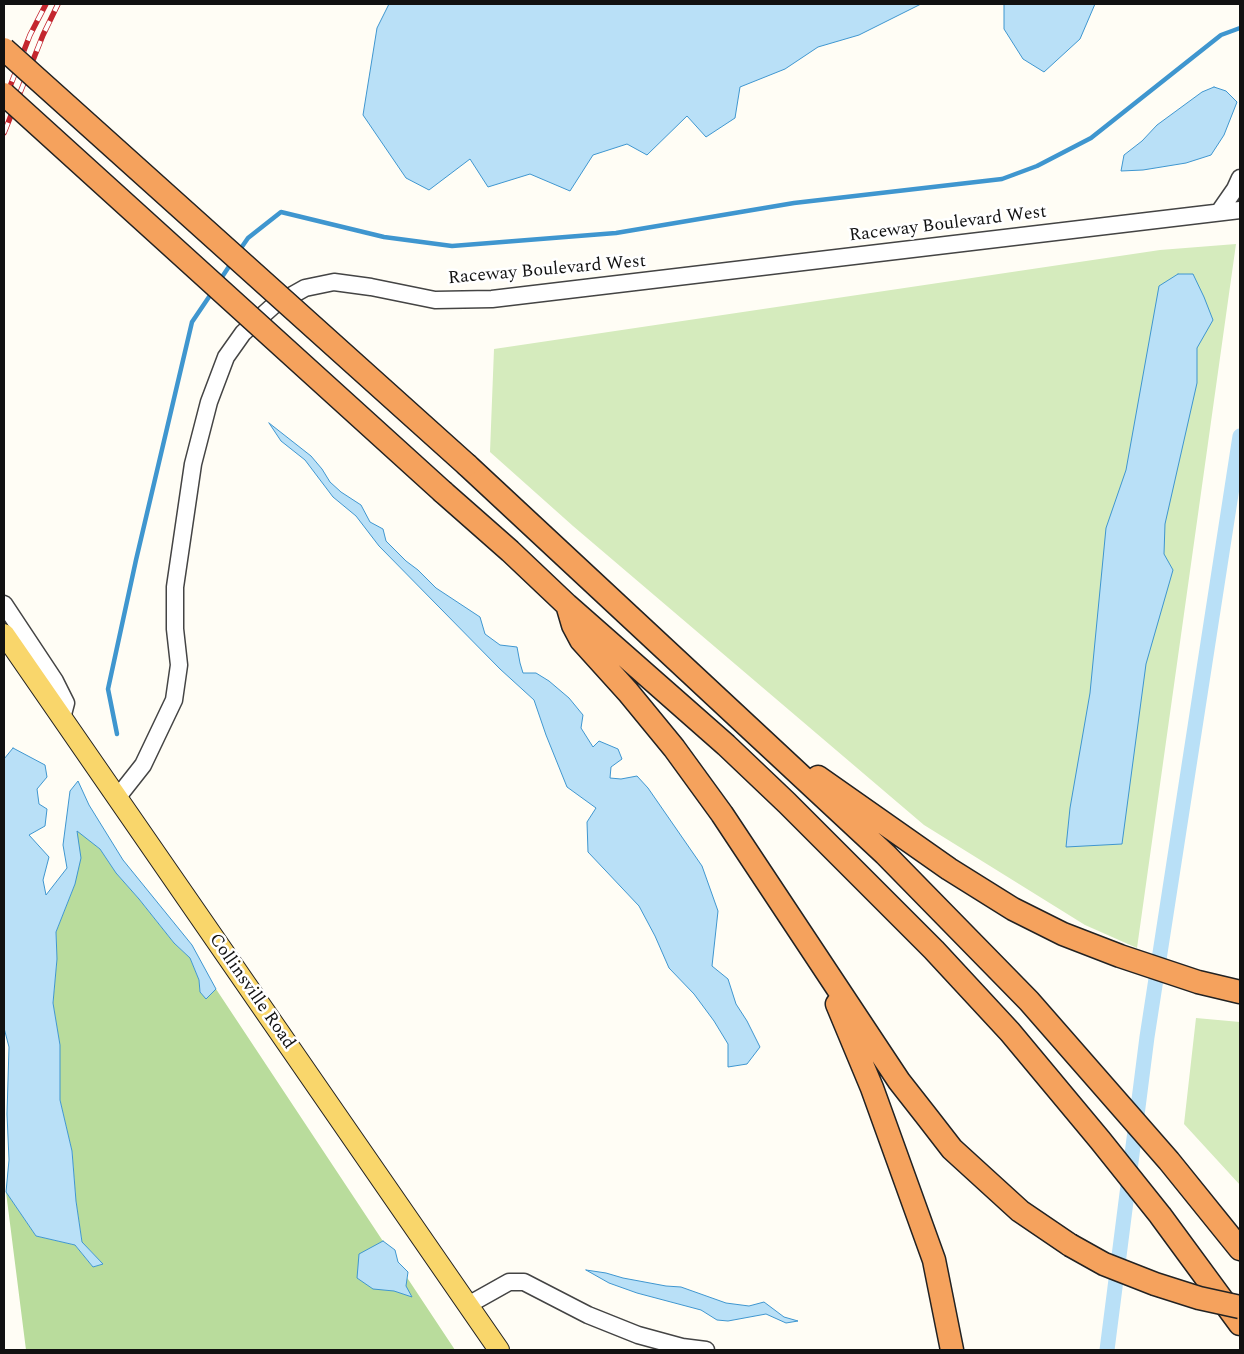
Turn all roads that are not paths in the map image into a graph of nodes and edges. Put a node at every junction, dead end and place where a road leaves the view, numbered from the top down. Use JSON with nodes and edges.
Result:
{"nodes":[{"id":1,"x":4,"y":49,"type":"edge"},
{"id":2,"x":4,"y":94,"type":"edge"},
{"id":3,"x":1240,"y":178,"type":"edge"},
{"id":4,"x":1238,"y":210,"type":"edge"},
{"id":5,"x":1219,"y":212,"type":"junction"},
{"id":6,"x":4,"y":604,"type":"edge"},
{"id":7,"x":567,"y":605,"type":"junction"},
{"id":8,"x":4,"y":634,"type":"edge"},
{"id":9,"x":62,"y":718,"type":"junction"},
{"id":10,"x":786,"y":762,"type":"junction"},
{"id":11,"x":117,"y":798,"type":"junction"},
{"id":12,"x":816,"y":955,"type":"junction"},
{"id":13,"x":1240,"y":992,"type":"edge"},
{"id":14,"x":1240,"y":1249,"type":"edge"},
{"id":15,"x":468,"y":1305,"type":"junction"},
{"id":16,"x":1240,"y":1307,"type":"edge"},
{"id":17,"x":1240,"y":1324,"type":"edge"},
{"id":18,"x":498,"y":1350,"type":"edge"},
{"id":19,"x":706,"y":1350,"type":"edge"},
{"id":20,"x":952,"y":1350,"type":"edge"}],
"edges":[{"from":1,"to":10,"type":"highway","bridge":true},
{"from":2,"to":7,"type":"highway","bridge":true},
{"from":3,"to":5,"type":"street"},
{"from":4,"to":5,"type":"street","name":"Raceway Boulevard West"},
{"from":5,"to":11,"type":"street","name":"Raceway Boulevard West"},
{"from":6,"to":9,"type":"street"},
{"from":7,"to":12,"type":"highway"},
{"from":7,"to":17,"type":"highway"},
{"from":8,"to":9,"type":"main road","name":"Collinsville Road"},
{"from":9,"to":11,"type":"main road","name":"Collinsville Road"},
{"from":10,"to":13,"type":"highway"},
{"from":10,"to":14,"type":"highway"},
{"from":11,"to":15,"type":"main road","name":"Collinsville Road"},
{"from":12,"to":16,"type":"highway","bridge":true},
{"from":12,"to":20,"type":"highway"},
{"from":15,"to":18,"type":"main road","name":"Collinsville Road"},
{"from":15,"to":19,"type":"street"}]}
